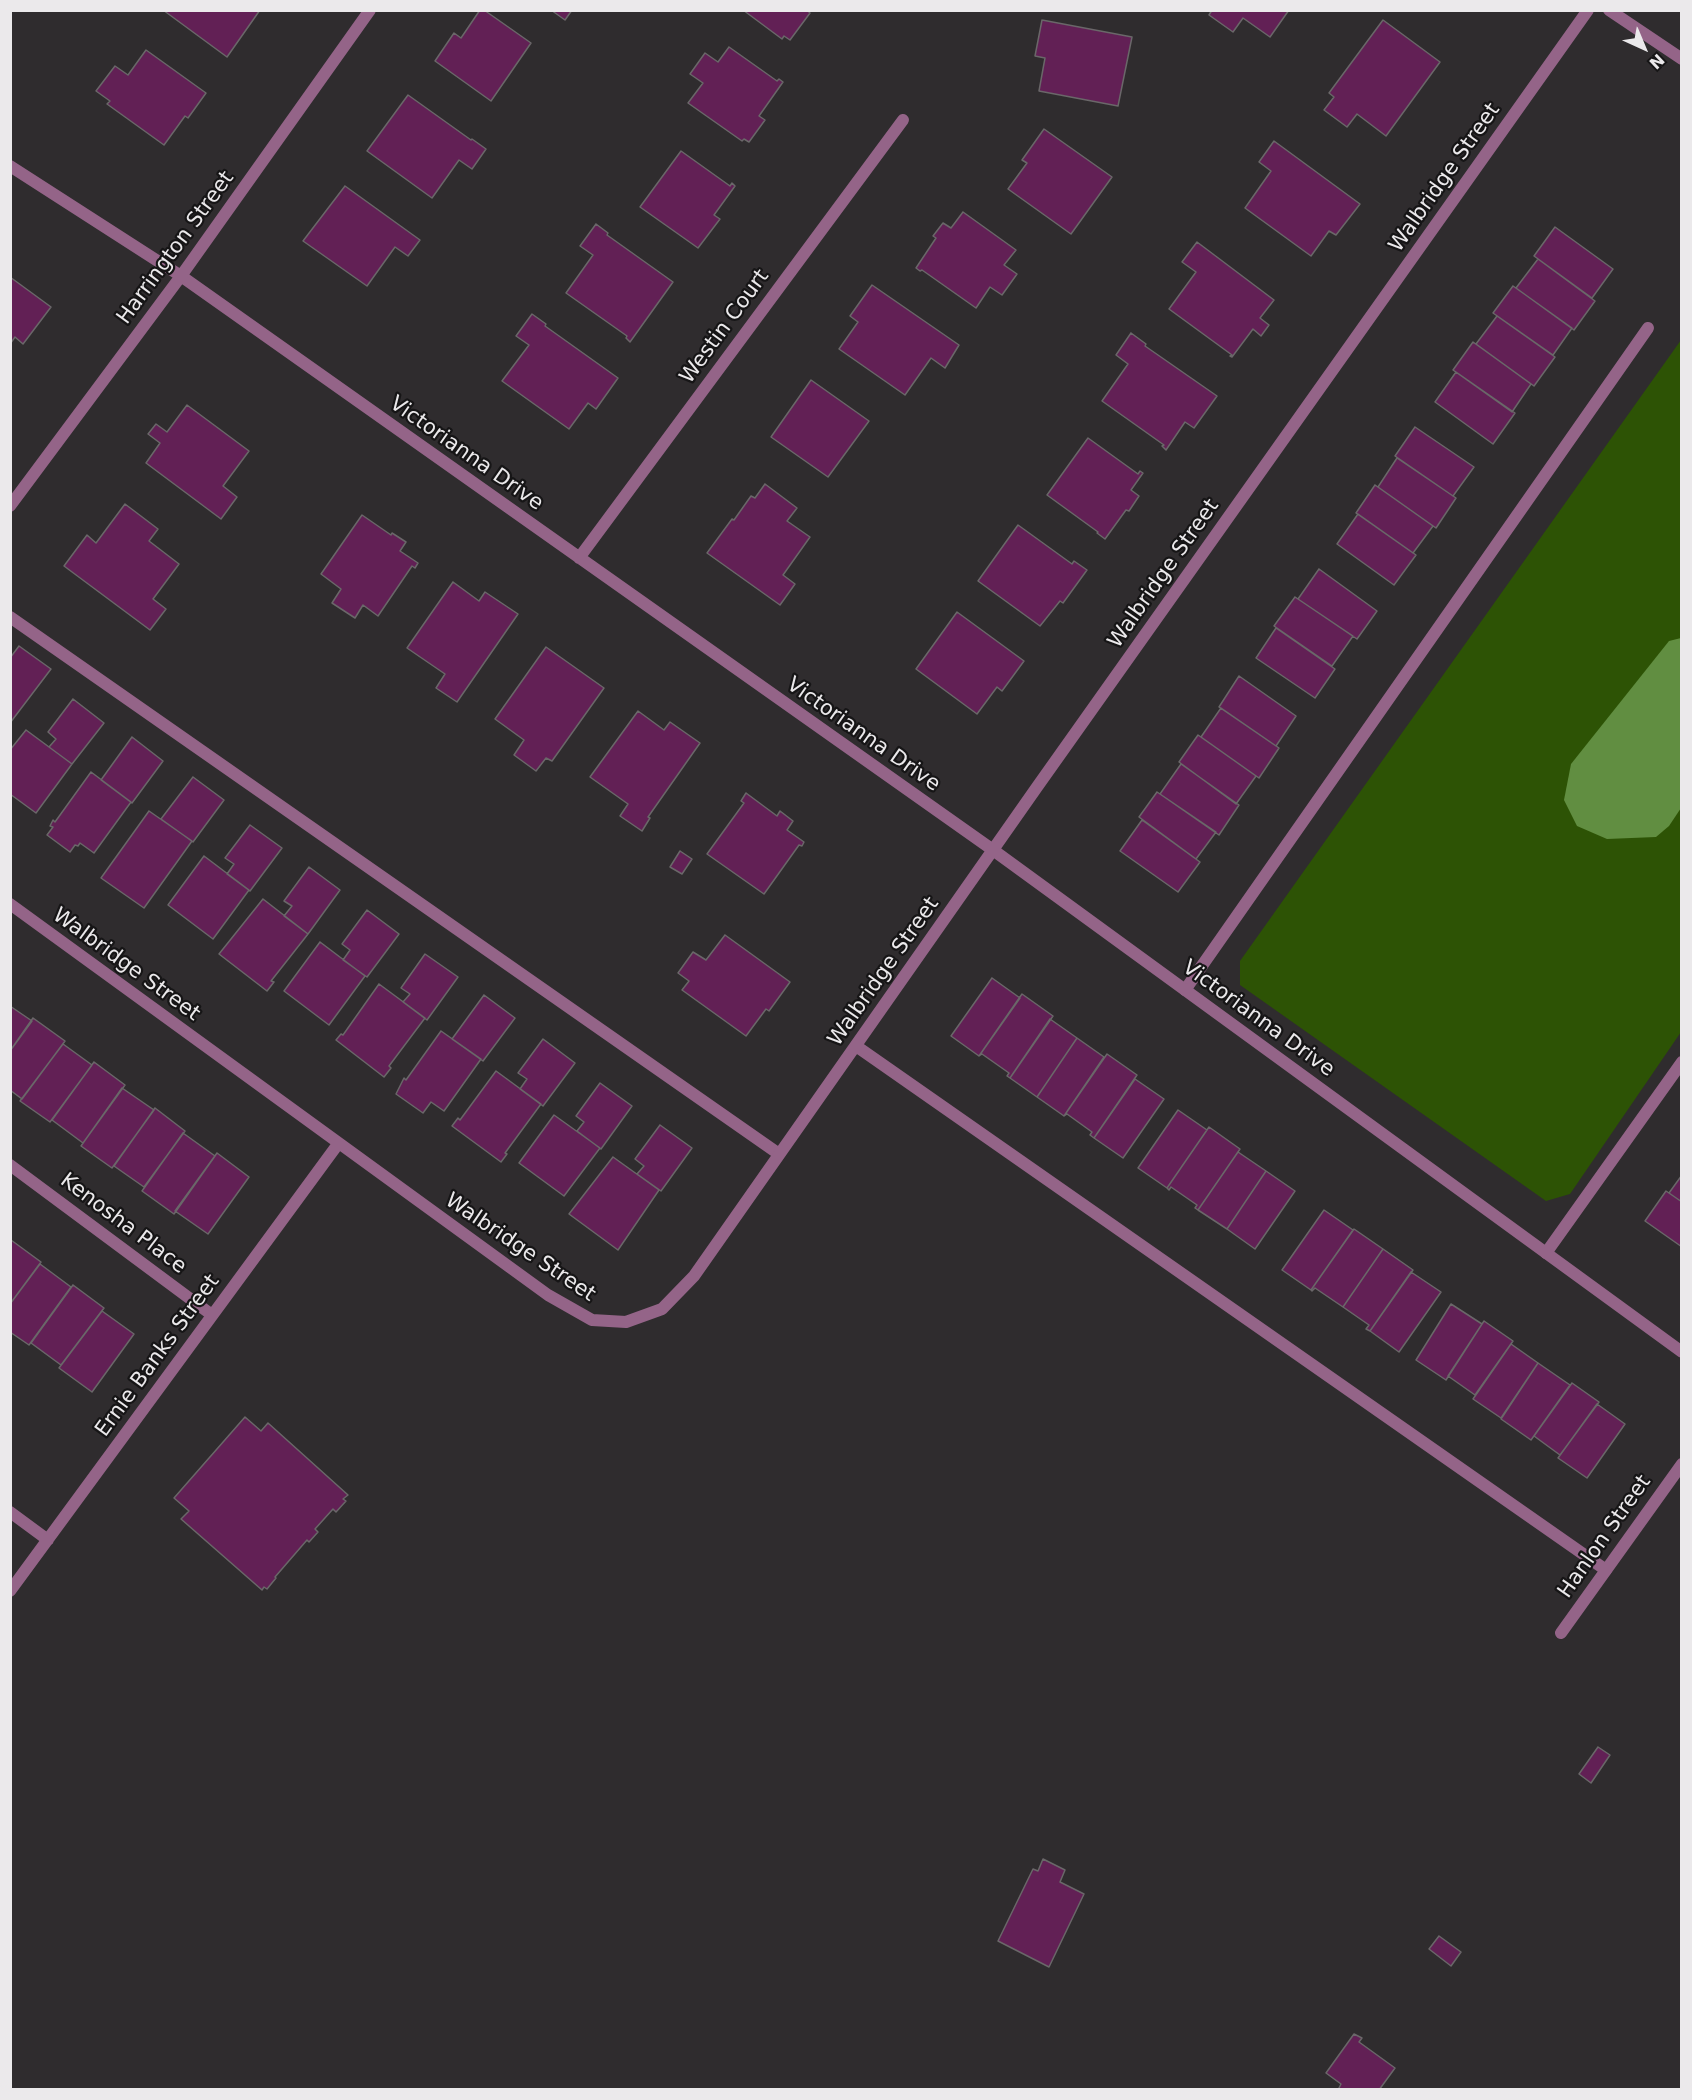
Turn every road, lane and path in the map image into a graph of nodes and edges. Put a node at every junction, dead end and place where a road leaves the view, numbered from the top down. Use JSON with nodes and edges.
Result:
{"nodes":[{"id":1,"x":370,"y":10,"type":"edge"},
{"id":2,"x":1588,"y":10,"type":"edge"},
{"id":3,"x":1609,"y":10,"type":"edge"},
{"id":4,"x":1682,"y":59,"type":"edge"},
{"id":5,"x":903,"y":120,"type":"dead end"},
{"id":6,"x":10,"y":166,"type":"edge"},
{"id":7,"x":181,"y":276,"type":"junction"},
{"id":8,"x":1648,"y":328,"type":"dead end"},
{"id":9,"x":10,"y":506,"type":"edge"},
{"id":10,"x":579,"y":558,"type":"junction"},
{"id":11,"x":10,"y":617,"type":"edge"},
{"id":12,"x":993,"y":850,"type":"junction"},
{"id":13,"x":11,"y":906,"type":"edge"},
{"id":14,"x":1185,"y":990,"type":"junction"},
{"id":15,"x":856,"y":1046,"type":"junction"},
{"id":16,"x":1682,"y":1062,"type":"edge"},
{"id":17,"x":338,"y":1144,"type":"junction"},
{"id":18,"x":779,"y":1154,"type":"junction"},
{"id":19,"x":10,"y":1165,"type":"edge"},
{"id":20,"x":1546,"y":1253,"type":"junction"},
{"id":21,"x":212,"y":1315,"type":"junction"},
{"id":22,"x":1682,"y":1352,"type":"edge"},
{"id":23,"x":1682,"y":1464,"type":"edge"},
{"id":24,"x":10,"y":1512,"type":"edge"},
{"id":25,"x":48,"y":1540,"type":"junction"},
{"id":26,"x":1606,"y":1570,"type":"junction"},
{"id":27,"x":10,"y":1591,"type":"edge"},
{"id":28,"x":1561,"y":1633,"type":"dead end"}],
"edges":[{"from":1,"to":7,"type":"street","name":"Harrington Street"},
{"from":2,"to":12,"type":"street","name":"Walbridge Street"},
{"from":3,"to":4,"type":"street"},
{"from":5,"to":10,"type":"street","name":"Westin Court"},
{"from":6,"to":7,"type":"street","name":"Victorianna Drive"},
{"from":7,"to":9,"type":"street","name":"Harrington Street"},
{"from":7,"to":10,"type":"street","name":"Victorianna Drive"},
{"from":8,"to":14,"type":"street"},
{"from":10,"to":12,"type":"street","name":"Victorianna Drive"},
{"from":11,"to":18,"type":"street"},
{"from":12,"to":14,"type":"street","name":"Victorianna Drive"},
{"from":12,"to":15,"type":"street","name":"Walbridge Street"},
{"from":13,"to":17,"type":"street","name":"Walbridge Street"},
{"from":14,"to":20,"type":"street","name":"Victorianna Drive"},
{"from":15,"to":18,"type":"street","name":"Walbridge Street"},
{"from":15,"to":26,"type":"street"},
{"from":16,"to":20,"type":"street"},
{"from":17,"to":18,"type":"street","name":"Walbridge Street"},
{"from":17,"to":21,"type":"street","name":"Ernie Banks Street"},
{"from":19,"to":21,"type":"street","name":"Kenosha Place"},
{"from":20,"to":22,"type":"street","name":"Victorianna Drive"},
{"from":21,"to":25,"type":"street","name":"Ernie Banks Street"},
{"from":23,"to":26,"type":"street","name":"Hanlon Street"},
{"from":24,"to":25,"type":"street"},
{"from":25,"to":27,"type":"street","name":"Ernie Banks Street"},
{"from":26,"to":28,"type":"street","name":"Hanlon Street"}]}
